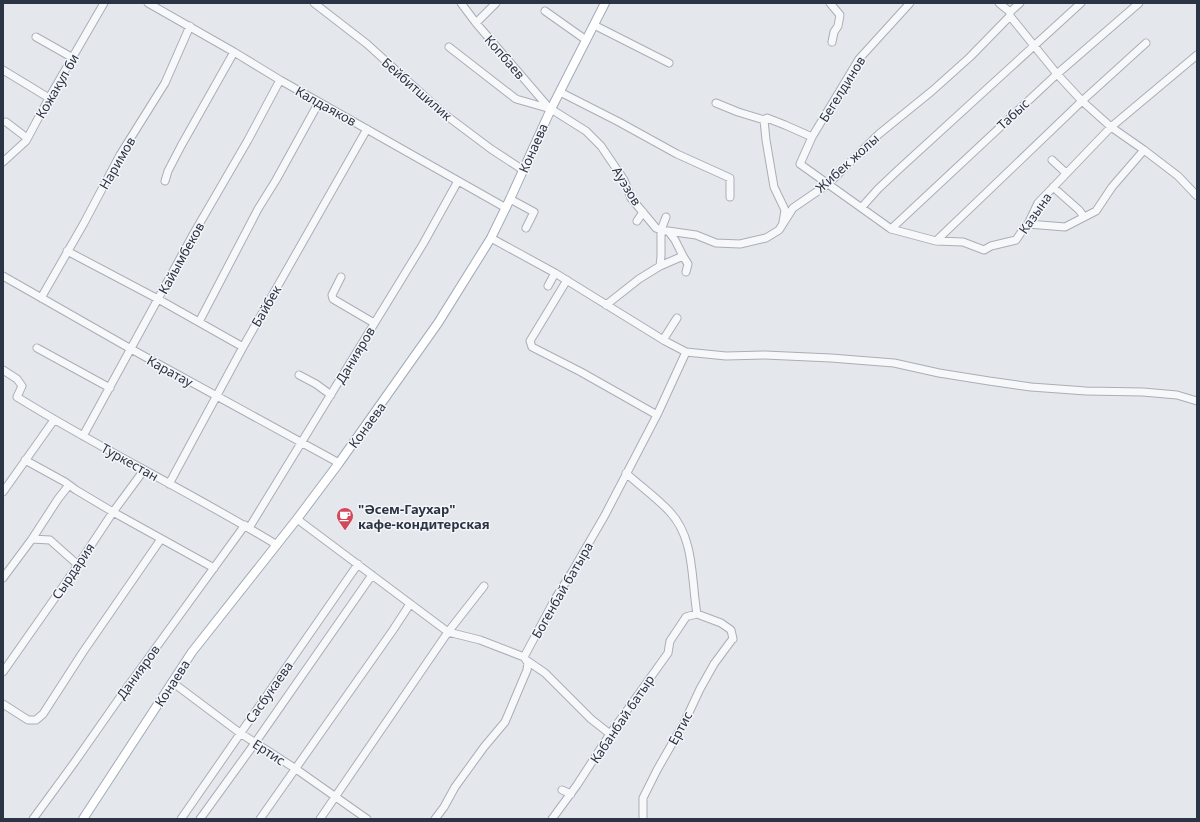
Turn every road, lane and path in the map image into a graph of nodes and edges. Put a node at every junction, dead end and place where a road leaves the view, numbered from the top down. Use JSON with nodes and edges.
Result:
{"nodes":[{"id":1,"x":104,"y":3,"type":"edge"},
{"id":2,"x":148,"y":3,"type":"edge"},
{"id":3,"x":314,"y":3,"type":"edge"},
{"id":4,"x":461,"y":3,"type":"edge"},
{"id":5,"x":496,"y":3,"type":"edge"},
{"id":6,"x":605,"y":3,"type":"edge"},
{"id":7,"x":830,"y":3,"type":"edge"},
{"id":8,"x":910,"y":3,"type":"edge"},
{"id":9,"x":999,"y":3,"type":"edge"},
{"id":10,"x":1020,"y":3,"type":"edge"},
{"id":11,"x":1081,"y":3,"type":"edge"},
{"id":12,"x":1139,"y":3,"type":"edge"},
{"id":13,"x":545,"y":11,"type":"dead end"},
{"id":14,"x":1010,"y":14,"type":"junction"},
{"id":15,"x":476,"y":23,"type":"junction"},
{"id":16,"x":594,"y":24,"type":"junction"},
{"id":17,"x":190,"y":26,"type":"junction"},
{"id":18,"x":36,"y":37,"type":"dead end"},
{"id":19,"x":586,"y":40,"type":"junction"},
{"id":20,"x":832,"y":42,"type":"dead end"},
{"id":21,"x":1146,"y":43,"type":"dead end"},
{"id":22,"x":1034,"y":45,"type":"junction"},
{"id":23,"x":449,"y":46,"type":"dead end"},
{"id":24,"x":234,"y":52,"type":"junction"},
{"id":25,"x":1197,"y":55,"type":"edge"},
{"id":26,"x":73,"y":58,"type":"junction"},
{"id":27,"x":669,"y":63,"type":"dead end"},
{"id":28,"x":3,"y":70,"type":"edge"},
{"id":29,"x":1057,"y":74,"type":"junction"},
{"id":30,"x":280,"y":80,"type":"junction"},
{"id":31,"x":560,"y":92,"type":"junction"},
{"id":32,"x":50,"y":98,"type":"junction"},
{"id":33,"x":1082,"y":101,"type":"junction"},
{"id":34,"x":319,"y":102,"type":"junction"},
{"id":35,"x":716,"y":103,"type":"dead end"},
{"id":36,"x":551,"y":109,"type":"junction"},
{"id":37,"x":764,"y":120,"type":"junction"},
{"id":38,"x":6,"y":122,"type":"dead end"},
{"id":39,"x":1110,"y":127,"type":"junction"},
{"id":40,"x":367,"y":129,"type":"junction"},
{"id":41,"x":812,"y":137,"type":"junction"},
{"id":42,"x":27,"y":138,"type":"junction"},
{"id":43,"x":1144,"y":150,"type":"junction"},
{"id":44,"x":1052,"y":160,"type":"dead end"},
{"id":45,"x":3,"y":162,"type":"edge"},
{"id":46,"x":800,"y":164,"type":"joint"},
{"id":47,"x":523,"y":170,"type":"junction"},
{"id":48,"x":1066,"y":173,"type":"junction"},
{"id":49,"x":165,"y":181,"type":"dead end"},
{"id":50,"x":458,"y":181,"type":"junction"},
{"id":51,"x":828,"y":184,"type":"junction"},
{"id":52,"x":1053,"y":187,"type":"junction"},
{"id":53,"x":1197,"y":196,"type":"edge"},
{"id":54,"x":730,"y":197,"type":"dead end"},
{"id":55,"x":510,"y":199,"type":"junction"},
{"id":56,"x":862,"y":207,"type":"junction"},
{"id":57,"x":506,"y":208,"type":"junction"},
{"id":58,"x":643,"y":212,"type":"junction"},
{"id":59,"x":666,"y":217,"type":"dead end"},
{"id":60,"x":1084,"y":217,"type":"junction"},
{"id":61,"x":637,"y":221,"type":"dead end"},
{"id":62,"x":783,"y":224,"type":"junction"},
{"id":63,"x":1028,"y":224,"type":"junction"},
{"id":64,"x":526,"y":228,"type":"dead end"},
{"id":65,"x":891,"y":229,"type":"junction"},
{"id":66,"x":661,"y":230,"type":"junction"},
{"id":67,"x":669,"y":232,"type":"junction"},
{"id":68,"x":491,"y":238,"type":"junction"},
{"id":69,"x":936,"y":241,"type":"junction"},
{"id":70,"x":67,"y":251,"type":"junction"},
{"id":71,"x":683,"y":256,"type":"junction"},
{"id":72,"x":660,"y":266,"type":"junction"},
{"id":73,"x":686,"y":272,"type":"dead end"},
{"id":74,"x":555,"y":273,"type":"junction"},
{"id":75,"x":3,"y":276,"type":"edge"},
{"id":76,"x":340,"y":277,"type":"dead end"},
{"id":77,"x":566,"y":280,"type":"junction"},
{"id":78,"x":548,"y":286,"type":"dead end"},
{"id":79,"x":41,"y":298,"type":"junction"},
{"id":80,"x":158,"y":299,"type":"junction"},
{"id":81,"x":606,"y":305,"type":"junction"},
{"id":82,"x":677,"y":318,"type":"dead end"},
{"id":83,"x":199,"y":322,"type":"junction"},
{"id":84,"x":374,"y":324,"type":"junction"},
{"id":85,"x":663,"y":340,"type":"junction"},
{"id":86,"x":242,"y":346,"type":"junction"},
{"id":87,"x":37,"y":348,"type":"dead end"},
{"id":88,"x":131,"y":349,"type":"junction"},
{"id":89,"x":686,"y":352,"type":"junction"},
{"id":90,"x":3,"y":370,"type":"edge"},
{"id":91,"x":299,"y":375,"type":"dead end"},
{"id":92,"x":110,"y":388,"type":"junction"},
{"id":93,"x":331,"y":395,"type":"junction"},
{"id":94,"x":216,"y":396,"type":"junction"},
{"id":95,"x":1197,"y":401,"type":"edge"},
{"id":96,"x":656,"y":416,"type":"junction"},
{"id":97,"x":54,"y":420,"type":"junction"},
{"id":98,"x":83,"y":436,"type":"junction"},
{"id":99,"x":301,"y":443,"type":"junction"},
{"id":100,"x":25,"y":460,"type":"junction"},
{"id":101,"x":339,"y":463,"type":"junction"},
{"id":102,"x":144,"y":470,"type":"junction"},
{"id":103,"x":626,"y":473,"type":"junction"},
{"id":104,"x":169,"y":484,"type":"junction"},
{"id":105,"x":69,"y":485,"type":"junction"},
{"id":106,"x":3,"y":492,"type":"edge"},
{"id":107,"x":113,"y":512,"type":"junction"},
{"id":108,"x":298,"y":519,"type":"junction"},
{"id":109,"x":247,"y":526,"type":"junction"},
{"id":110,"x":32,"y":539,"type":"junction"},
{"id":111,"x":161,"y":539,"type":"junction"},
{"id":112,"x":277,"y":545,"type":"junction"},
{"id":113,"x":358,"y":564,"type":"junction"},
{"id":114,"x":78,"y":565,"type":"junction"},
{"id":115,"x":214,"y":568,"type":"junction"},
{"id":116,"x":372,"y":575,"type":"junction"},
{"id":117,"x":3,"y":578,"type":"edge"},
{"id":118,"x":484,"y":586,"type":"dead end"},
{"id":119,"x":410,"y":604,"type":"junction"},
{"id":120,"x":697,"y":614,"type":"junction"},
{"id":121,"x":448,"y":632,"type":"junction"},
{"id":122,"x":525,"y":659,"type":"junction"},
{"id":123,"x":3,"y":672,"type":"edge"},
{"id":124,"x":172,"y":682,"type":"junction"},
{"id":125,"x":3,"y":704,"type":"edge"},
{"id":126,"x":240,"y":733,"type":"junction"},
{"id":127,"x":610,"y":734,"type":"junction"},
{"id":128,"x":255,"y":743,"type":"junction"},
{"id":129,"x":296,"y":769,"type":"junction"},
{"id":130,"x":562,"y":790,"type":"dead end"},
{"id":131,"x":571,"y":794,"type":"junction"},
{"id":132,"x":335,"y":797,"type":"junction"},
{"id":133,"x":33,"y":819,"type":"edge"},
{"id":134,"x":83,"y":819,"type":"edge"},
{"id":135,"x":181,"y":819,"type":"edge"},
{"id":136,"x":200,"y":819,"type":"edge"},
{"id":137,"x":260,"y":819,"type":"edge"},
{"id":138,"x":320,"y":819,"type":"edge"},
{"id":139,"x":367,"y":819,"type":"edge"},
{"id":140,"x":435,"y":819,"type":"edge"},
{"id":141,"x":552,"y":819,"type":"edge"},
{"id":142,"x":643,"y":819,"type":"edge"}],
"edges":[{"from":1,"to":26,"type":"street","name":"Кожакул би"},
{"from":2,"to":17,"type":"street","name":"Калдаяков"},
{"from":3,"to":47,"type":"street","name":"Бейбитшилик"},
{"from":4,"to":15,"type":"street","name":"Копбаев"},
{"from":5,"to":15,"type":"street"},
{"from":6,"to":16,"type":"main road","name":"Конаева"},
{"from":7,"to":20,"type":"street"},
{"from":8,"to":41,"type":"street","name":"Бегелдинов"},
{"from":9,"to":14,"type":"street"},
{"from":10,"to":14,"type":"street","name":"Жибек жолы"},
{"from":11,"to":22,"type":"street"},
{"from":12,"to":29,"type":"street","name":"Табыс"},
{"from":13,"to":19,"type":"street"},
{"from":14,"to":22,"type":"street"},
{"from":14,"to":51,"type":"street","name":"Жибек жолы"},
{"from":15,"to":36,"type":"street","name":"Копбаев"},
{"from":16,"to":19,"type":"main road","name":"Конаева"},
{"from":16,"to":27,"type":"street"},
{"from":17,"to":24,"type":"street","name":"Калдаяков"},
{"from":17,"to":70,"type":"street","name":"Наримов"},
{"from":18,"to":26,"type":"street"},
{"from":19,"to":31,"type":"main road","name":"Конаева"},
{"from":21,"to":33,"type":"street"},
{"from":22,"to":29,"type":"street"},
{"from":22,"to":56,"type":"street"},
{"from":23,"to":36,"type":"street"},
{"from":24,"to":30,"type":"street","name":"Калдаяков"},
{"from":24,"to":49,"type":"street"},
{"from":25,"to":39,"type":"street","name":"Казына"},
{"from":26,"to":32,"type":"street","name":"Кожакул би"},
{"from":28,"to":32,"type":"street"},
{"from":29,"to":33,"type":"street"},
{"from":29,"to":65,"type":"street","name":"Табыс"},
{"from":30,"to":34,"type":"street","name":"Калдаяков"},
{"from":30,"to":80,"type":"street","name":"Кайымбеков"},
{"from":31,"to":36,"type":"main road","name":"Конаева"},
{"from":31,"to":54,"type":"street"},
{"from":32,"to":42,"type":"street","name":"Кожакул би"},
{"from":33,"to":39,"type":"street"},
{"from":33,"to":69,"type":"street"},
{"from":34,"to":40,"type":"street","name":"Калдаяков"},
{"from":34,"to":83,"type":"street"},
{"from":35,"to":37,"type":"street"},
{"from":36,"to":47,"type":"main road","name":"Конаева"},
{"from":36,"to":58,"type":"street","name":"Ауэзов"},
{"from":37,"to":41,"type":"street"},
{"from":37,"to":62,"type":"street"},
{"from":38,"to":42,"type":"street"},
{"from":39,"to":43,"type":"street"},
{"from":39,"to":48,"type":"street","name":"Казына"},
{"from":40,"to":50,"type":"street","name":"Калдаяков"},
{"from":40,"to":86,"type":"street","name":"Байбек"},
{"from":41,"to":46,"type":"street","name":"Бегелдинов"},
{"from":42,"to":45,"type":"street","name":"Кожакул би"},
{"from":43,"to":53,"type":"street"},
{"from":43,"to":60,"type":"street"},
{"from":44,"to":48,"type":"street"},
{"from":46,"to":51,"type":"street","name":"Казына"},
{"from":47,"to":55,"type":"main road","name":"Конаева"},
{"from":48,"to":52,"type":"street","name":"Казына"},
{"from":50,"to":57,"type":"street","name":"Калдаяков"},
{"from":50,"to":84,"type":"street","name":"Данияров"},
{"from":51,"to":56,"type":"street","name":"Казына"},
{"from":51,"to":62,"type":"street","name":"Жибек жолы"},
{"from":52,"to":60,"type":"street"},
{"from":52,"to":63,"type":"street","name":"Казына"},
{"from":55,"to":57,"type":"main road","name":"Конаева"},
{"from":55,"to":64,"type":"street"},
{"from":56,"to":65,"type":"street","name":"Казына"},
{"from":57,"to":68,"type":"main road","name":"Конаева"},
{"from":58,"to":61,"type":"street"},
{"from":58,"to":66,"type":"street","name":"Ауэзов"},
{"from":59,"to":66,"type":"street"},
{"from":60,"to":63,"type":"street"},
{"from":62,"to":67,"type":"street","name":"Жибек жолы"},
{"from":63,"to":69,"type":"street","name":"Казына"},
{"from":65,"to":69,"type":"street","name":"Казына"},
{"from":66,"to":67,"type":"street","name":"Жибек жолы"},
{"from":66,"to":72,"type":"street"},
{"from":67,"to":71,"type":"street"},
{"from":68,"to":74,"type":"street"},
{"from":68,"to":101,"type":"main road","name":"Конаева"},
{"from":70,"to":79,"type":"street","name":"Наримов"},
{"from":70,"to":80,"type":"street"},
{"from":71,"to":72,"type":"street"},
{"from":71,"to":73,"type":"street"},
{"from":72,"to":81,"type":"street"},
{"from":74,"to":77,"type":"street"},
{"from":74,"to":78,"type":"street"},
{"from":75,"to":79,"type":"street","name":"Каратау"},
{"from":76,"to":84,"type":"street"},
{"from":77,"to":81,"type":"street"},
{"from":77,"to":96,"type":"street"},
{"from":79,"to":88,"type":"street","name":"Каратау"},
{"from":80,"to":83,"type":"street"},
{"from":80,"to":88,"type":"street","name":"Кайымбеков"},
{"from":81,"to":85,"type":"street"},
{"from":82,"to":85,"type":"street"},
{"from":83,"to":86,"type":"street"},
{"from":84,"to":93,"type":"street","name":"Данияров"},
{"from":85,"to":89,"type":"street"},
{"from":86,"to":94,"type":"street","name":"Байбек"},
{"from":87,"to":92,"type":"street"},
{"from":88,"to":92,"type":"street","name":"Кайымбеков"},
{"from":88,"to":94,"type":"street","name":"Каратау"},
{"from":89,"to":95,"type":"street"},
{"from":89,"to":96,"type":"street","name":"Богенбай батыра"},
{"from":90,"to":97,"type":"street","name":"Туркестан"},
{"from":91,"to":93,"type":"street"},
{"from":92,"to":98,"type":"street","name":"Кайымбеков"},
{"from":93,"to":99,"type":"street","name":"Данияров"},
{"from":94,"to":99,"type":"street","name":"Каратау"},
{"from":94,"to":104,"type":"street","name":"Байбек"},
{"from":96,"to":103,"type":"street","name":"Богенбай батыра"},
{"from":97,"to":98,"type":"street","name":"Туркестан"},
{"from":97,"to":100,"type":"street"},
{"from":98,"to":102,"type":"street","name":"Туркестан"},
{"from":99,"to":101,"type":"street","name":"Каратау"},
{"from":99,"to":109,"type":"street","name":"Данияров"},
{"from":100,"to":105,"type":"street"},
{"from":100,"to":106,"type":"street"},
{"from":101,"to":108,"type":"main road","name":"Конаева"},
{"from":102,"to":104,"type":"street","name":"Туркестан"},
{"from":102,"to":107,"type":"street","name":"Сырдария"},
{"from":103,"to":120,"type":"street"},
{"from":103,"to":122,"type":"street","name":"Богенбай батыра"},
{"from":104,"to":109,"type":"street","name":"Туркестан"},
{"from":105,"to":107,"type":"street"},
{"from":105,"to":110,"type":"street"},
{"from":107,"to":111,"type":"street"},
{"from":107,"to":114,"type":"street","name":"Сырдария"},
{"from":108,"to":112,"type":"main road","name":"Конаева"},
{"from":108,"to":113,"type":"street"},
{"from":109,"to":112,"type":"street","name":"Туркестан"},
{"from":109,"to":115,"type":"street","name":"Данияров"},
{"from":110,"to":114,"type":"street"},
{"from":110,"to":117,"type":"street"},
{"from":111,"to":115,"type":"street"},
{"from":111,"to":125,"type":"street"},
{"from":112,"to":124,"type":"main road","name":"Конаева"},
{"from":113,"to":116,"type":"street"},
{"from":113,"to":126,"type":"street","name":"Сасбукаева"},
{"from":114,"to":123,"type":"street","name":"Сырдария"},
{"from":115,"to":133,"type":"street","name":"Данияров"},
{"from":116,"to":119,"type":"street"},
{"from":116,"to":128,"type":"street","name":"Сасбукаева"},
{"from":118,"to":121,"type":"street"},
{"from":119,"to":121,"type":"street"},
{"from":119,"to":129,"type":"street"},
{"from":120,"to":127,"type":"street","name":"Кабанбай батыр"},
{"from":120,"to":142,"type":"street","name":"Ертис"},
{"from":121,"to":122,"type":"street"},
{"from":121,"to":132,"type":"street"},
{"from":122,"to":127,"type":"street"},
{"from":122,"to":140,"type":"street","name":"Богенбай батыра"},
{"from":124,"to":126,"type":"street","name":"Ертис"},
{"from":124,"to":134,"type":"main road","name":"Конаева"},
{"from":126,"to":128,"type":"street","name":"Ертис"},
{"from":126,"to":135,"type":"street","name":"Сасбукаева"},
{"from":127,"to":131,"type":"street","name":"Кабанбай батыр"},
{"from":128,"to":129,"type":"street","name":"Ертис"},
{"from":128,"to":136,"type":"street","name":"Сасбукаева"},
{"from":129,"to":132,"type":"street","name":"Ертис"},
{"from":129,"to":137,"type":"street"},
{"from":130,"to":131,"type":"street"},
{"from":131,"to":141,"type":"street","name":"Кабанбай батыр"},
{"from":132,"to":138,"type":"street"},
{"from":132,"to":139,"type":"street","name":"Ертис"}]}
